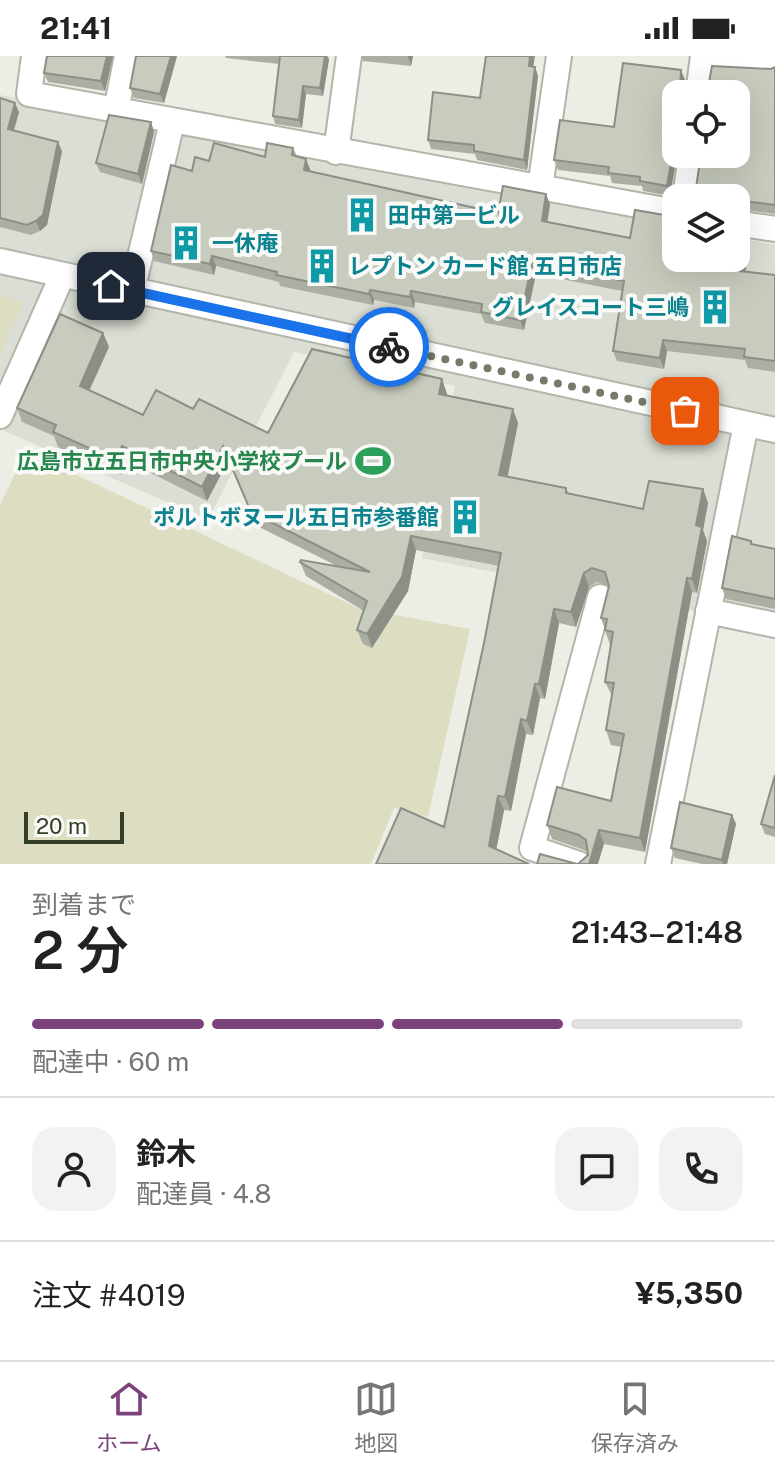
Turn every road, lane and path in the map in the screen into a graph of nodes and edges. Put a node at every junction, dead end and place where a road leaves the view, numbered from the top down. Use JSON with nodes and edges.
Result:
{"nodes":[{"id":1,"x":34,"y":56,"type":"edge"},
{"id":2,"x":127,"y":56,"type":"edge"},
{"id":3,"x":349,"y":56,"type":"edge"},
{"id":4,"x":559,"y":56,"type":"edge"},
{"id":5,"x":703,"y":58,"type":"edge"},
{"id":6,"x":775,"y":64,"type":"edge"},
{"id":7,"x":700,"y":80,"type":"edge"},
{"id":8,"x":116,"y":110,"type":"junction"},
{"id":9,"x":172,"y":122,"type":"junction"},
{"id":10,"x":336,"y":152,"type":"junction"},
{"id":11,"x":540,"y":188,"type":"junction"},
{"id":12,"x":662,"y":210,"type":"edge"},
{"id":13,"x":750,"y":225,"type":"edge"},
{"id":14,"x":775,"y":229,"type":"edge"},
{"id":15,"x":0,"y":261,"type":"edge"},
{"id":16,"x":62,"y":276,"type":"junction"},
{"id":17,"x":132,"y":291,"type":"junction"},
{"id":18,"x":0,"y":416,"type":"edge"},
{"id":19,"x":746,"y":424,"type":"junction"},
{"id":20,"x":775,"y":430,"type":"edge"},
{"id":21,"x":600,"y":597,"type":"edge"},
{"id":22,"x":708,"y":611,"type":"junction"},
{"id":23,"x":775,"y":625,"type":"edge"},
{"id":24,"x":551,"y":860,"type":"edge"},
{"id":25,"x":579,"y":864,"type":"edge"},
{"id":26,"x":658,"y":864,"type":"edge"}],
"edges":[{"from":1,"to":8,"type":"street"},
{"from":2,"to":8,"type":"street"},
{"from":3,"to":10,"type":"street"},
{"from":4,"to":11,"type":"street"},
{"from":5,"to":6,"type":"street"},
{"from":5,"to":7,"type":"street"},
{"from":8,"to":9,"type":"street"},
{"from":9,"to":10,"type":"street"},
{"from":9,"to":17,"type":"street"},
{"from":10,"to":11,"type":"street"},
{"from":11,"to":12,"type":"street"},
{"from":13,"to":14,"type":"street"},
{"from":15,"to":16,"type":"street"},
{"from":16,"to":17,"type":"street"},
{"from":16,"to":18,"type":"street"},
{"from":17,"to":19,"type":"street"},
{"from":19,"to":20,"type":"street"},
{"from":19,"to":22,"type":"street"},
{"from":21,"to":24,"type":"street"},
{"from":22,"to":23,"type":"street"},
{"from":22,"to":26,"type":"street"},
{"from":24,"to":25,"type":"street"}]}
